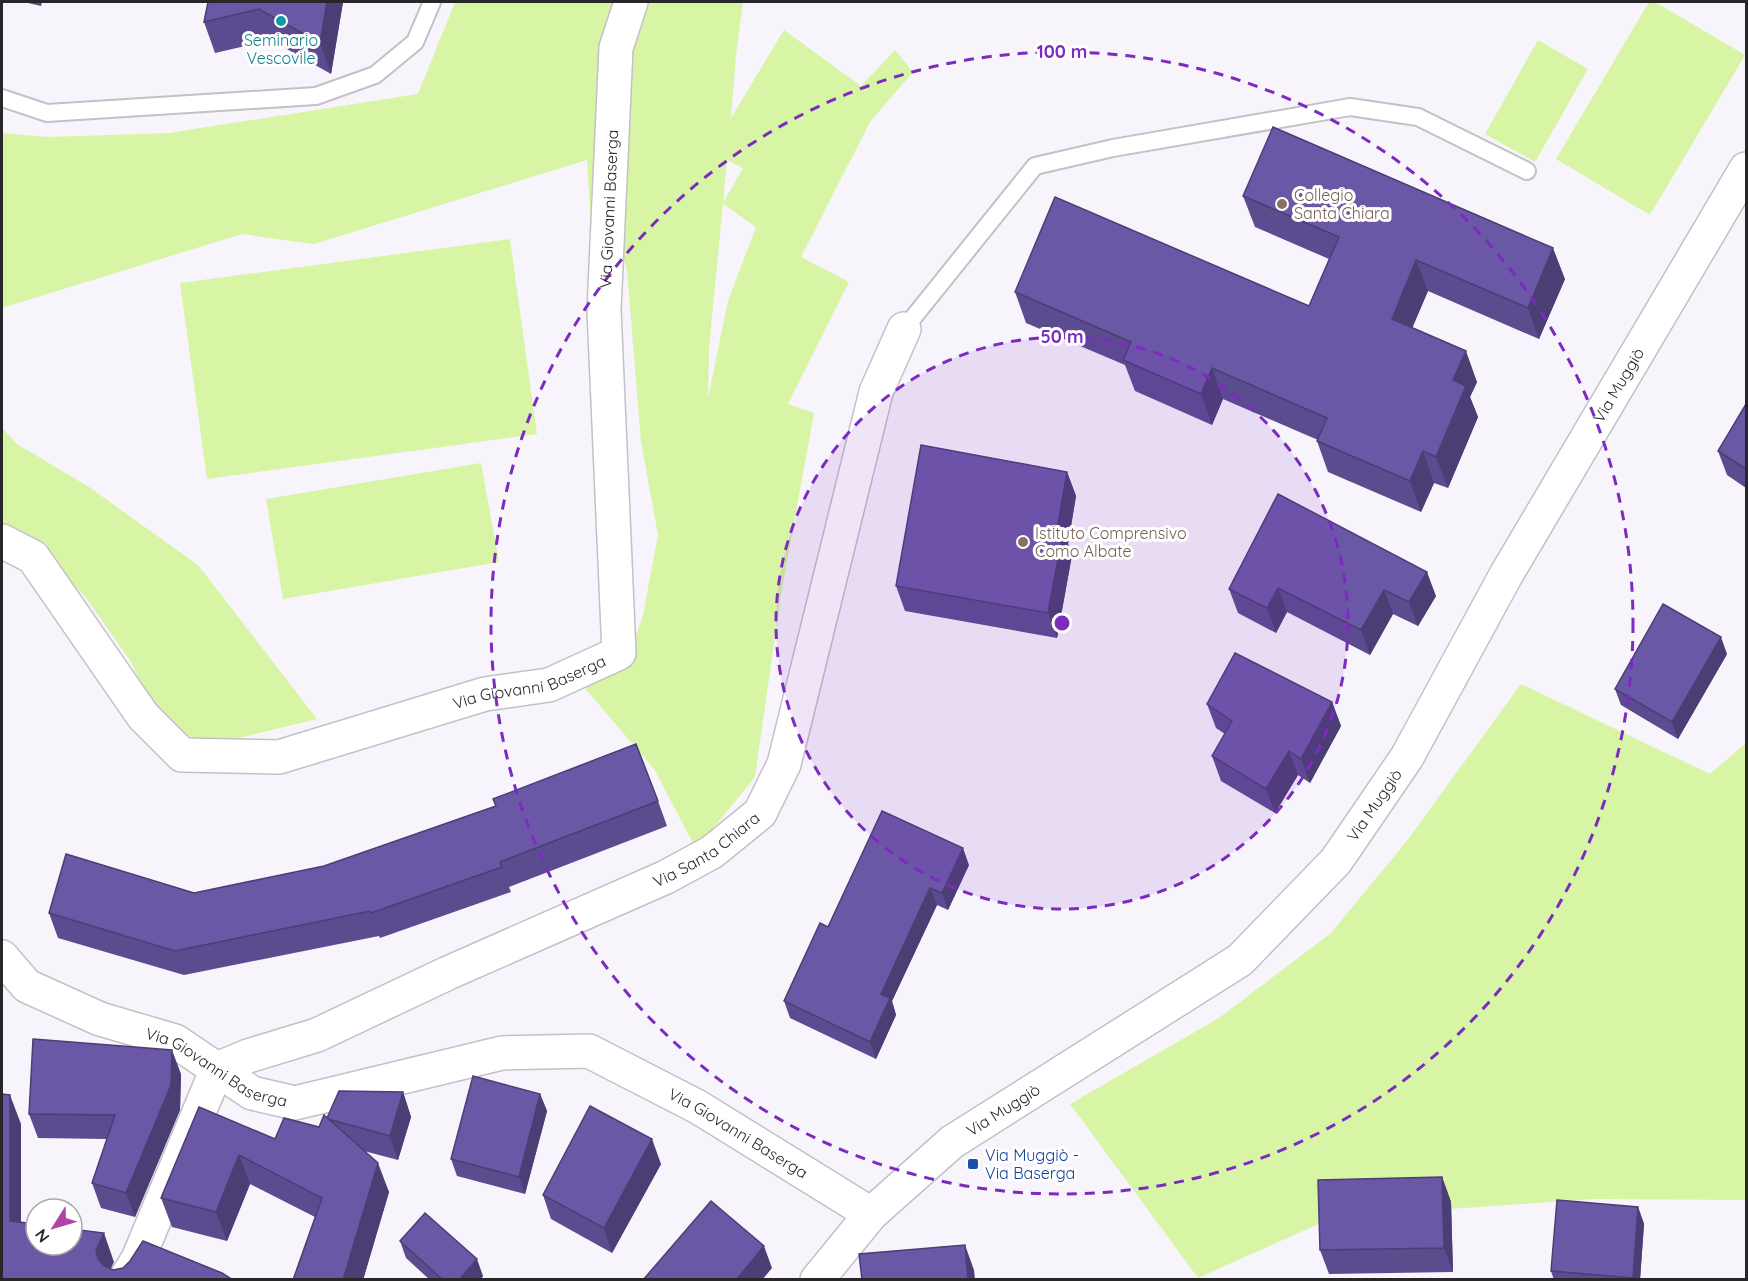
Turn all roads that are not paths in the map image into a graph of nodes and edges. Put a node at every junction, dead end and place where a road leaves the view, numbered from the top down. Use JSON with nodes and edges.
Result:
{"nodes":[{"id":1,"x":432,"y":2,"type":"edge"},
{"id":2,"x":631,"y":2,"type":"edge"},
{"id":3,"x":2,"y":98,"type":"edge"},
{"id":4,"x":1746,"y":169,"type":"edge"},
{"id":5,"x":1527,"y":171,"type":"dead end"},
{"id":6,"x":904,"y":329,"type":"joint"},
{"id":7,"x":2,"y":541,"type":"edge"},
{"id":8,"x":2,"y":957,"type":"edge"},
{"id":9,"x":217,"y":1069,"type":"junction"},
{"id":10,"x":872,"y":1214,"type":"junction"},
{"id":11,"x":125,"y":1280,"type":"edge"},
{"id":12,"x":817,"y":1280,"type":"edge"}],
"edges":[{"from":1,"to":3,"type":"lane"},
{"from":2,"to":7,"type":"street","name":"Via Giovanni Baserga"},
{"from":4,"to":10,"type":"street","name":"Via Muggiò"},
{"from":5,"to":6,"type":"lane"},
{"from":6,"to":9,"type":"street","name":"Via Santa Chiara"},
{"from":8,"to":9,"type":"street","name":"Via Giovanni Baserga"},
{"from":9,"to":10,"type":"street","name":"Via Giovanni Baserga"},
{"from":9,"to":11,"type":"street"},
{"from":10,"to":12,"type":"street","name":"Via Muggiò"}]}
